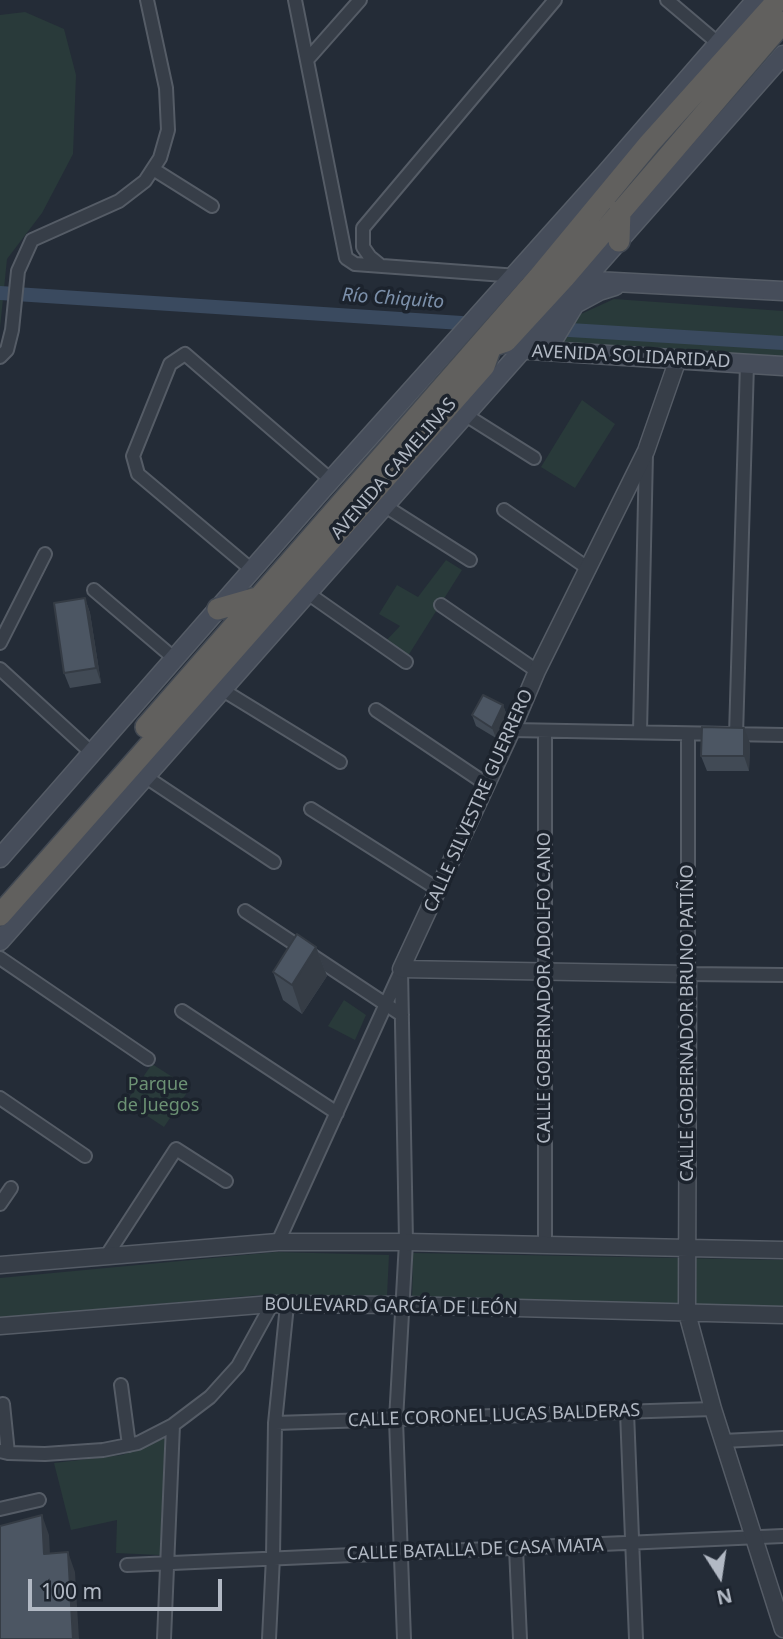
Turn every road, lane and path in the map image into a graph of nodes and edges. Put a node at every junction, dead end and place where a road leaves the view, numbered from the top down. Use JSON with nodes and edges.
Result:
{"nodes":[{"id":1,"x":147,"y":0,"type":"edge"},
{"id":2,"x":295,"y":0,"type":"edge"},
{"id":3,"x":360,"y":0,"type":"edge"},
{"id":4,"x":555,"y":0,"type":"edge"},
{"id":5,"x":667,"y":0,"type":"edge"},
{"id":6,"x":778,"y":0,"type":"edge"},
{"id":7,"x":749,"y":8,"type":"edge"},
{"id":8,"x":783,"y":22,"type":"edge"},
{"id":9,"x":742,"y":40,"type":"junction"},
{"id":10,"x":719,"y":44,"type":"junction"},
{"id":11,"x":783,"y":55,"type":"edge"},
{"id":12,"x":307,"y":60,"type":"junction"},
{"id":13,"x":153,"y":169,"type":"junction"},
{"id":14,"x":212,"y":206,"type":"dead end"},
{"id":15,"x":620,"y":211,"type":"junction"},
{"id":16,"x":619,"y":241,"type":"junction"},
{"id":17,"x":381,"y":266,"type":"junction"},
{"id":18,"x":628,"y":282,"type":"junction"},
{"id":19,"x":552,"y":287,"type":"junction"},
{"id":20,"x":783,"y":291,"type":"edge"},
{"id":21,"x":503,"y":343,"type":"junction"},
{"id":22,"x":547,"y":349,"type":"junction"},
{"id":23,"x":0,"y":357,"type":"edge"},
{"id":24,"x":678,"y":359,"type":"junction"},
{"id":25,"x":747,"y":364,"type":"junction"},
{"id":26,"x":783,"y":366,"type":"edge"},
{"id":27,"x":464,"y":414,"type":"junction"},
{"id":28,"x":646,"y":451,"type":"junction"},
{"id":29,"x":534,"y":458,"type":"dead end"},
{"id":30,"x":331,"y":480,"type":"junction"},
{"id":31,"x":385,"y":506,"type":"junction"},
{"id":32,"x":504,"y":510,"type":"dead end"},
{"id":33,"x":45,"y":554,"type":"dead end"},
{"id":34,"x":470,"y":560,"type":"dead end"},
{"id":35,"x":589,"y":569,"type":"junction"},
{"id":36,"x":252,"y":570,"type":"junction"},
{"id":37,"x":94,"y":590,"type":"dead end"},
{"id":38,"x":306,"y":592,"type":"junction"},
{"id":39,"x":442,"y":605,"type":"dead end"},
{"id":40,"x":262,"y":607,"type":"junction"},
{"id":41,"x":218,"y":609,"type":"junction"},
{"id":42,"x":291,"y":610,"type":"junction"},
{"id":43,"x":0,"y":643,"type":"edge"},
{"id":44,"x":174,"y":659,"type":"junction"},
{"id":45,"x":406,"y":662,"type":"dead end"},
{"id":46,"x":0,"y":669,"type":"edge"},
{"id":47,"x":537,"y":671,"type":"junction"},
{"id":48,"x":221,"y":689,"type":"junction"},
{"id":49,"x":376,"y":710,"type":"dead end"},
{"id":50,"x":512,"y":730,"type":"junction"},
{"id":51,"x":545,"y":731,"type":"junction"},
{"id":52,"x":640,"y":732,"type":"junction"},
{"id":53,"x":688,"y":734,"type":"junction"},
{"id":54,"x":737,"y":735,"type":"junction"},
{"id":55,"x":783,"y":735,"type":"edge"},
{"id":56,"x":92,"y":753,"type":"junction"},
{"id":57,"x":340,"y":762,"type":"dead end"},
{"id":58,"x":146,"y":777,"type":"junction"},
{"id":59,"x":486,"y":784,"type":"junction"},
{"id":60,"x":311,"y":809,"type":"dead end"},
{"id":61,"x":0,"y":859,"type":"edge"},
{"id":62,"x":274,"y":862,"type":"dead end"},
{"id":63,"x":439,"y":890,"type":"junction"},
{"id":64,"x":0,"y":894,"type":"edge"},
{"id":65,"x":244,"y":911,"type":"dead end"},
{"id":66,"x":0,"y":915,"type":"edge"},
{"id":67,"x":0,"y":941,"type":"edge"},
{"id":68,"x":0,"y":958,"type":"edge"},
{"id":69,"x":401,"y":969,"type":"junction"},
{"id":70,"x":546,"y":971,"type":"junction"},
{"id":71,"x":688,"y":974,"type":"junction"},
{"id":72,"x":783,"y":975,"type":"edge"},
{"id":73,"x":384,"y":1004,"type":"junction"},
{"id":74,"x":183,"y":1011,"type":"dead end"},
{"id":75,"x":402,"y":1015,"type":"junction"},
{"id":76,"x":148,"y":1059,"type":"dead end"},
{"id":77,"x":0,"y":1098,"type":"edge"},
{"id":78,"x":337,"y":1113,"type":"junction"},
{"id":79,"x":85,"y":1156,"type":"dead end"},
{"id":80,"x":226,"y":1181,"type":"dead end"},
{"id":81,"x":11,"y":1188,"type":"dead end"},
{"id":82,"x":0,"y":1204,"type":"edge"},
{"id":83,"x":278,"y":1242,"type":"junction"},
{"id":84,"x":406,"y":1242,"type":"junction"},
{"id":85,"x":545,"y":1245,"type":"junction"},
{"id":86,"x":688,"y":1248,"type":"junction"},
{"id":87,"x":783,"y":1250,"type":"edge"},
{"id":88,"x":107,"y":1255,"type":"junction"},
{"id":89,"x":0,"y":1265,"type":"edge"},
{"id":90,"x":280,"y":1305,"type":"junction"},
{"id":91,"x":403,"y":1305,"type":"junction"},
{"id":92,"x":687,"y":1313,"type":"junction"},
{"id":93,"x":783,"y":1315,"type":"edge"},
{"id":94,"x":0,"y":1326,"type":"edge"},
{"id":95,"x":121,"y":1385,"type":"dead end"},
{"id":96,"x":3,"y":1404,"type":"dead end"},
{"id":97,"x":713,"y":1409,"type":"junction"},
{"id":98,"x":627,"y":1412,"type":"junction"},
{"id":99,"x":396,"y":1420,"type":"junction"},
{"id":100,"x":275,"y":1423,"type":"junction"},
{"id":101,"x":173,"y":1425,"type":"junction"},
{"id":102,"x":783,"y":1438,"type":"edge"},
{"id":103,"x":723,"y":1441,"type":"junction"},
{"id":104,"x":130,"y":1445,"type":"junction"},
{"id":105,"x":4,"y":1452,"type":"edge"},
{"id":106,"x":39,"y":1500,"type":"dead end"},
{"id":107,"x":0,"y":1509,"type":"edge"},
{"id":108,"x":783,"y":1536,"type":"edge"},
{"id":109,"x":754,"y":1537,"type":"junction"},
{"id":110,"x":633,"y":1543,"type":"junction"},
{"id":111,"x":516,"y":1548,"type":"junction"},
{"id":112,"x":402,"y":1553,"type":"junction"},
{"id":113,"x":273,"y":1558,"type":"junction"},
{"id":114,"x":167,"y":1563,"type":"junction"},
{"id":115,"x":127,"y":1565,"type":"dead end"},
{"id":116,"x":783,"y":1629,"type":"edge"},
{"id":117,"x":164,"y":1639,"type":"edge"},
{"id":118,"x":269,"y":1639,"type":"edge"},
{"id":119,"x":404,"y":1639,"type":"edge"},
{"id":120,"x":520,"y":1639,"type":"edge"},
{"id":121,"x":636,"y":1639,"type":"edge"}],
"edges":[{"from":1,"to":13,"type":"street"},
{"from":2,"to":12,"type":"street"},
{"from":3,"to":12,"type":"street"},
{"from":4,"to":17,"type":"street"},
{"from":5,"to":10,"type":"street"},
{"from":6,"to":9,"type":"highway","name":"AVENIDA CAMELINAS"},
{"from":7,"to":9,"type":"highway"},
{"from":7,"to":10,"type":"main road","name":"AVENIDA CAMELINAS"},
{"from":8,"to":15,"type":"highway","name":"AVENIDA CAMELINAS"},
{"from":9,"to":19,"type":"highway","name":"AVENIDA CAMELINAS"},
{"from":10,"to":19,"type":"main road","name":"AVENIDA CAMELINAS"},
{"from":11,"to":16,"type":"main road","name":"AVENIDA CAMELINAS"},
{"from":12,"to":17,"type":"street"},
{"from":13,"to":14,"type":"street"},
{"from":13,"to":23,"type":"street"},
{"from":15,"to":16,"type":"highway"},
{"from":15,"to":19,"type":"highway","name":"AVENIDA CAMELINAS"},
{"from":16,"to":19,"type":"main road","name":"AVENIDA CAMELINAS"},
{"from":17,"to":19,"type":"street"},
{"from":18,"to":19,"type":"main road"},
{"from":18,"to":19,"type":"main road"},
{"from":18,"to":20,"type":"main road"},
{"from":19,"to":21,"type":"highway","name":"AVENIDA CAMELINAS"},
{"from":19,"to":22,"type":"main road"},
{"from":19,"to":30,"type":"main road","name":"AVENIDA CAMELINAS"},
{"from":21,"to":22,"type":"main road","name":"AVENIDA SOLIDARIDAD"},
{"from":21,"to":27,"type":"main road","name":"AVENIDA CAMELINAS"},
{"from":21,"to":40,"type":"highway","name":"AVENIDA CAMELINAS"},
{"from":22,"to":24,"type":"main road","name":"AVENIDA SOLIDARIDAD"},
{"from":24,"to":25,"type":"main road","name":"AVENIDA SOLIDARIDAD"},
{"from":24,"to":28,"type":"street","name":"CALLE SILVESTRE GUERRERO"},
{"from":25,"to":26,"type":"main road","name":"AVENIDA SOLIDARIDAD"},
{"from":25,"to":54,"type":"street"},
{"from":27,"to":29,"type":"street"},
{"from":27,"to":31,"type":"main road","name":"AVENIDA CAMELINAS"},
{"from":28,"to":35,"type":"street","name":"CALLE SILVESTRE GUERRERO"},
{"from":28,"to":52,"type":"street"},
{"from":30,"to":36,"type":"main road","name":"AVENIDA CAMELINAS"},
{"from":30,"to":36,"type":"street"},
{"from":31,"to":34,"type":"street"},
{"from":31,"to":38,"type":"main road","name":"AVENIDA CAMELINAS"},
{"from":32,"to":35,"type":"street"},
{"from":33,"to":43,"type":"street"},
{"from":35,"to":47,"type":"street","name":"CALLE SILVESTRE GUERRERO"},
{"from":36,"to":41,"type":"main road","name":"AVENIDA CAMELINAS"},
{"from":37,"to":44,"type":"street"},
{"from":38,"to":42,"type":"main road","name":"AVENIDA CAMELINAS"},
{"from":38,"to":45,"type":"street"},
{"from":39,"to":47,"type":"street"},
{"from":40,"to":41,"type":"highway"},
{"from":40,"to":42,"type":"highway"},
{"from":40,"to":64,"type":"highway","name":"AVENIDA CAMELINAS"},
{"from":40,"to":66,"type":"highway","name":"AVENIDA CAMELINAS"},
{"from":41,"to":44,"type":"main road","name":"AVENIDA CAMELINAS"},
{"from":42,"to":48,"type":"main road","name":"AVENIDA CAMELINAS"},
{"from":44,"to":56,"type":"main road","name":"AVENIDA CAMELINAS"},
{"from":46,"to":56,"type":"street"},
{"from":47,"to":50,"type":"street","name":"CALLE SILVESTRE GUERRERO"},
{"from":48,"to":57,"type":"street"},
{"from":48,"to":58,"type":"main road","name":"AVENIDA CAMELINAS"},
{"from":49,"to":59,"type":"street"},
{"from":50,"to":51,"type":"street"},
{"from":50,"to":59,"type":"street","name":"CALLE SILVESTRE GUERRERO"},
{"from":51,"to":52,"type":"street"},
{"from":51,"to":70,"type":"street","name":"CALLE GOBERNADOR ADOLFO CANO"},
{"from":52,"to":53,"type":"street"},
{"from":53,"to":54,"type":"street"},
{"from":53,"to":71,"type":"street","name":"CALLE GOBERNADOR BRUNO PATIÑO"},
{"from":54,"to":55,"type":"street"},
{"from":56,"to":61,"type":"main road","name":"AVENIDA CAMELINAS"},
{"from":58,"to":62,"type":"street"},
{"from":58,"to":67,"type":"main road","name":"AVENIDA CAMELINAS"},
{"from":59,"to":63,"type":"street","name":"CALLE SILVESTRE GUERRERO"},
{"from":60,"to":63,"type":"street"},
{"from":63,"to":69,"type":"street","name":"CALLE SILVESTRE GUERRERO"},
{"from":65,"to":73,"type":"street"},
{"from":68,"to":76,"type":"street"},
{"from":69,"to":70,"type":"street"},
{"from":69,"to":73,"type":"street","name":"CALLE SILVESTRE GUERRERO"},
{"from":69,"to":75,"type":"street"},
{"from":70,"to":71,"type":"street"},
{"from":70,"to":85,"type":"street","name":"CALLE GOBERNADOR ADOLFO CANO"},
{"from":71,"to":72,"type":"street"},
{"from":71,"to":86,"type":"street","name":"CALLE GOBERNADOR BRUNO PATIÑO"},
{"from":73,"to":75,"type":"street"},
{"from":73,"to":78,"type":"street","name":"CALLE SILVESTRE GUERRERO"},
{"from":74,"to":78,"type":"street"},
{"from":75,"to":84,"type":"street"},
{"from":77,"to":79,"type":"street"},
{"from":78,"to":83,"type":"street","name":"CALLE SILVESTRE GUERRERO"},
{"from":80,"to":88,"type":"street"},
{"from":81,"to":82,"type":"street"},
{"from":83,"to":84,"type":"street"},
{"from":83,"to":88,"type":"street"},
{"from":84,"to":85,"type":"street"},
{"from":84,"to":91,"type":"street"},
{"from":85,"to":86,"type":"street"},
{"from":86,"to":87,"type":"street"},
{"from":86,"to":92,"type":"street","name":"CALLE GOBERNADOR BRUNO PATIÑO"},
{"from":88,"to":89,"type":"street"},
{"from":90,"to":91,"type":"street","name":"BOULEVARD GARCÍA DE LEÓN"},
{"from":90,"to":94,"type":"street","name":"BOULEVARD GARCÍA DE LEÓN"},
{"from":90,"to":100,"type":"street"},
{"from":90,"to":101,"type":"street"},
{"from":91,"to":92,"type":"street","name":"BOULEVARD GARCÍA DE LEÓN"},
{"from":91,"to":99,"type":"street"},
{"from":92,"to":93,"type":"street","name":"BOULEVARD GARCÍA DE LEÓN"},
{"from":92,"to":97,"type":"street","name":"CALLE GOBERNADOR BRUNO PATIÑO"},
{"from":95,"to":104,"type":"street"},
{"from":96,"to":105,"type":"street"},
{"from":97,"to":98,"type":"street","name":"CALLE CORONEL LUCAS BALDERAS"},
{"from":97,"to":103,"type":"street","name":"CALLE GOBERNADOR BRUNO PATIÑO"},
{"from":98,"to":99,"type":"street","name":"CALLE CORONEL LUCAS BALDERAS"},
{"from":98,"to":110,"type":"street"},
{"from":99,"to":100,"type":"street","name":"CALLE CORONEL LUCAS BALDERAS"},
{"from":99,"to":112,"type":"street"},
{"from":100,"to":113,"type":"street"},
{"from":101,"to":104,"type":"street"},
{"from":101,"to":114,"type":"street"},
{"from":102,"to":103,"type":"street"},
{"from":103,"to":109,"type":"street","name":"CALLE GOBERNADOR BRUNO PATIÑO"},
{"from":104,"to":105,"type":"street"},
{"from":106,"to":107,"type":"street"},
{"from":108,"to":109,"type":"street","name":"CALLE BATALLA DE CASA MATA"},
{"from":109,"to":110,"type":"street","name":"CALLE BATALLA DE CASA MATA"},
{"from":109,"to":116,"type":"street","name":"CALLE GOBERNADOR BRUNO PATIÑO"},
{"from":110,"to":111,"type":"street","name":"CALLE BATALLA DE CASA MATA"},
{"from":110,"to":121,"type":"street"},
{"from":111,"to":112,"type":"street","name":"CALLE BATALLA DE CASA MATA"},
{"from":111,"to":120,"type":"street"},
{"from":112,"to":113,"type":"street","name":"CALLE BATALLA DE CASA MATA"},
{"from":112,"to":119,"type":"street"},
{"from":113,"to":114,"type":"street","name":"CALLE BATALLA DE CASA MATA"},
{"from":113,"to":118,"type":"street"},
{"from":114,"to":115,"type":"street","name":"CALLE BATALLA DE CASA MATA"},
{"from":114,"to":117,"type":"street"}]}
